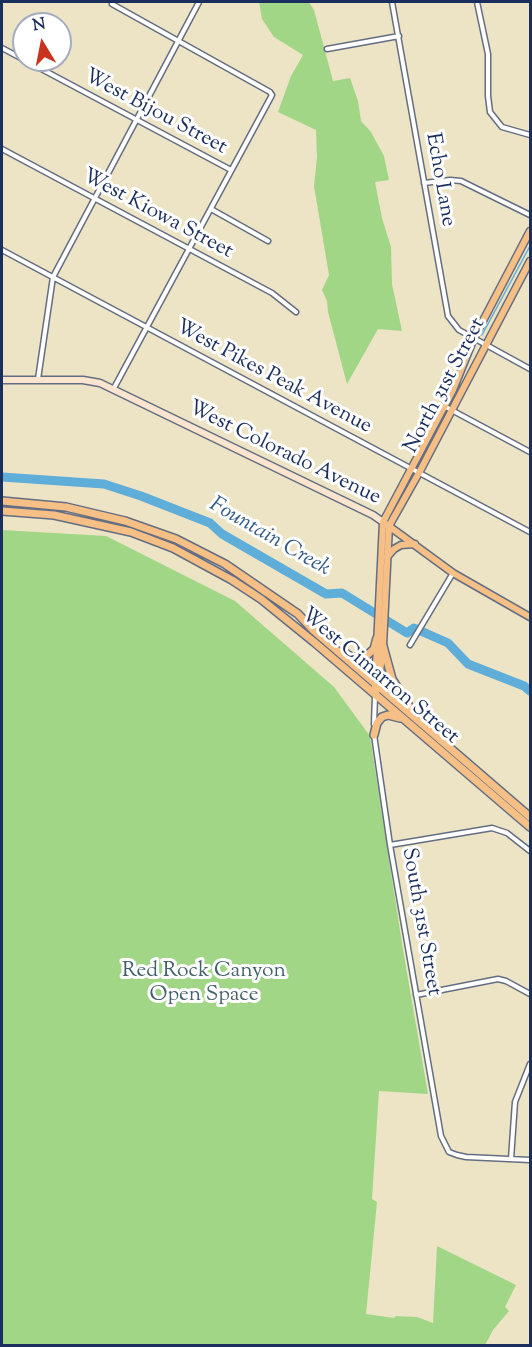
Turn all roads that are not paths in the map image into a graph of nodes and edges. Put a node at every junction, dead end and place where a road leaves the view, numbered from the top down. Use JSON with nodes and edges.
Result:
{"nodes":[{"id":1,"x":199,"y":2,"type":"edge"},
{"id":2,"x":392,"y":2,"type":"edge"},
{"id":3,"x":477,"y":2,"type":"edge"},
{"id":4,"x":112,"y":4,"type":"dead end"},
{"id":5,"x":399,"y":36,"type":"junction"},
{"id":6,"x":178,"y":41,"type":"junction"},
{"id":7,"x":2,"y":48,"type":"edge"},
{"id":8,"x":327,"y":49,"type":"dead end"},
{"id":9,"x":136,"y":120,"type":"junction"},
{"id":10,"x":531,"y":135,"type":"edge"},
{"id":11,"x":2,"y":149,"type":"edge"},
{"id":12,"x":231,"y":170,"type":"junction"},
{"id":13,"x":424,"y":183,"type":"junction"},
{"id":14,"x":94,"y":199,"type":"junction"},
{"id":15,"x":211,"y":209,"type":"junction"},
{"id":16,"x":531,"y":215,"type":"edge"},
{"id":17,"x":531,"y":231,"type":"edge"},
{"id":18,"x":268,"y":241,"type":"dead end"},
{"id":19,"x":2,"y":250,"type":"edge"},
{"id":20,"x":190,"y":250,"type":"junction"},
{"id":21,"x":531,"y":261,"type":"edge"},
{"id":22,"x":528,"y":274,"type":"edge"},
{"id":23,"x":53,"y":277,"type":"junction"},
{"id":24,"x":296,"y":312,"type":"dead end"},
{"id":25,"x":147,"y":328,"type":"junction"},
{"id":26,"x":474,"y":338,"type":"junction"},
{"id":27,"x":485,"y":345,"type":"junction"},
{"id":28,"x":531,"y":369,"type":"edge"},
{"id":29,"x":38,"y":379,"type":"junction"},
{"id":30,"x":2,"y":380,"type":"edge"},
{"id":31,"x":114,"y":388,"type":"junction"},
{"id":32,"x":444,"y":406,"type":"junction"},
{"id":33,"x":452,"y":410,"type":"junction"},
{"id":34,"x":531,"y":452,"type":"edge"},
{"id":35,"x":411,"y":469,"type":"junction"},
{"id":36,"x":419,"y":473,"type":"junction"},
{"id":37,"x":2,"y":501,"type":"edge"},
{"id":38,"x":2,"y":511,"type":"edge"},
{"id":39,"x":386,"y":524,"type":"junction"},
{"id":40,"x":531,"y":532,"type":"edge"},
{"id":41,"x":415,"y":544,"type":"junction"},
{"id":42,"x":387,"y":557,"type":"junction"},
{"id":43,"x":453,"y":573,"type":"junction"},
{"id":44,"x":382,"y":607,"type":"junction"},
{"id":45,"x":531,"y":617,"type":"edge"},
{"id":46,"x":381,"y":629,"type":"junction"},
{"id":47,"x":313,"y":630,"type":"junction"},
{"id":48,"x":377,"y":638,"type":"junction"},
{"id":49,"x":410,"y":645,"type":"dead end"},
{"id":50,"x":383,"y":646,"type":"junction"},
{"id":51,"x":377,"y":685,"type":"junction"},
{"id":52,"x":375,"y":695,"type":"junction"},
{"id":53,"x":406,"y":722,"type":"junction"},
{"id":54,"x":421,"y":722,"type":"junction"},
{"id":55,"x":374,"y":735,"type":"junction"},
{"id":56,"x":531,"y":817,"type":"edge"},
{"id":57,"x":531,"y":827,"type":"edge"},
{"id":58,"x":390,"y":845,"type":"junction"},
{"id":59,"x":531,"y":851,"type":"edge"},
{"id":60,"x":531,"y":994,"type":"edge"},
{"id":61,"x":416,"y":995,"type":"junction"},
{"id":62,"x":531,"y":1065,"type":"edge"},
{"id":63,"x":511,"y":1159,"type":"junction"},
{"id":64,"x":531,"y":1160,"type":"edge"}],
"edges":[{"from":1,"to":6,"type":"street"},
{"from":2,"to":5,"type":"street","name":"Echo Lane"},
{"from":3,"to":10,"type":"street"},
{"from":4,"to":6,"type":"street"},
{"from":5,"to":8,"type":"street"},
{"from":5,"to":13,"type":"street","name":"Echo Lane"},
{"from":6,"to":9,"type":"street"},
{"from":6,"to":12,"type":"street"},
{"from":7,"to":9,"type":"street","name":"West Bijou Street"},
{"from":9,"to":12,"type":"street","name":"West Bijou Street"},
{"from":9,"to":14,"type":"street"},
{"from":11,"to":14,"type":"street","name":"West Kiowa Street"},
{"from":12,"to":15,"type":"street"},
{"from":13,"to":16,"type":"street"},
{"from":13,"to":26,"type":"street","name":"Echo Lane"},
{"from":14,"to":20,"type":"street","name":"West Kiowa Street"},
{"from":14,"to":23,"type":"street"},
{"from":15,"to":18,"type":"street"},
{"from":15,"to":20,"type":"street"},
{"from":17,"to":26,"type":"main road","name":"North 31st Street"},
{"from":19,"to":23,"type":"street","name":"West Pikes Peak Avenue"},
{"from":20,"to":24,"type":"street","name":"West Kiowa Street"},
{"from":20,"to":25,"type":"street"},
{"from":21,"to":22,"type":"main road","name":"North 31st Street"},
{"from":22,"to":27,"type":"main road","name":"North 31st Street"},
{"from":23,"to":25,"type":"street","name":"West Pikes Peak Avenue"},
{"from":23,"to":29,"type":"street"},
{"from":25,"to":31,"type":"street"},
{"from":25,"to":35,"type":"street","name":"West Pikes Peak Avenue"},
{"from":26,"to":27,"type":"street","name":"Echo Lane"},
{"from":26,"to":32,"type":"main road","name":"North 31st Street"},
{"from":27,"to":28,"type":"street"},
{"from":27,"to":33,"type":"main road","name":"North 31st Street"},
{"from":29,"to":30,"type":"main road","name":"West Colorado Avenue"},
{"from":29,"to":31,"type":"main road","name":"West Colorado Avenue"},
{"from":31,"to":39,"type":"main road","name":"West Colorado Avenue"},
{"from":32,"to":33,"type":"street"},
{"from":32,"to":35,"type":"main road","name":"North 31st Street"},
{"from":33,"to":34,"type":"street"},
{"from":33,"to":36,"type":"main road","name":"North 31st Street"},
{"from":35,"to":36,"type":"street","name":"West Pikes Peak Avenue"},
{"from":35,"to":39,"type":"main road"},
{"from":36,"to":39,"type":"main road","name":"North 31st Street"},
{"from":36,"to":40,"type":"street","name":"West Pikes Peak Avenue"},
{"from":37,"to":47,"type":"highway","name":"West Cimarron Street"},
{"from":38,"to":52,"type":"highway","name":"West Cimarron Street"},
{"from":39,"to":41,"type":"main road","name":"West Colorado Avenue"},
{"from":39,"to":42,"type":"main road"},
{"from":39,"to":44,"type":"main road"},
{"from":41,"to":42,"type":"main road"},
{"from":41,"to":43,"type":"main road","name":"West Colorado Avenue"},
{"from":42,"to":44,"type":"main road"},
{"from":43,"to":45,"type":"main road","name":"West Colorado Avenue"},
{"from":43,"to":49,"type":"street"},
{"from":44,"to":46,"type":"main road"},
{"from":46,"to":48,"type":"main road"},
{"from":46,"to":50,"type":"main road"},
{"from":47,"to":48,"type":"highway"},
{"from":47,"to":51,"type":"highway","name":"West Cimarron Street"},
{"from":48,"to":51,"type":"main road"},
{"from":50,"to":51,"type":"main road"},
{"from":50,"to":54,"type":"highway"},
{"from":51,"to":52,"type":"main road"},
{"from":51,"to":54,"type":"highway","name":"West Cimarron Street"},
{"from":52,"to":53,"type":"highway","name":"West Cimarron Street"},
{"from":52,"to":55,"type":"street","name":"South 31st Street"},
{"from":53,"to":55,"type":"highway"},
{"from":53,"to":57,"type":"highway","name":"West Cimarron Street"},
{"from":54,"to":56,"type":"highway","name":"West Cimarron Street"},
{"from":55,"to":58,"type":"street","name":"South 31st Street"},
{"from":58,"to":59,"type":"street"},
{"from":58,"to":61,"type":"street","name":"South 31st Street"},
{"from":60,"to":61,"type":"street"},
{"from":61,"to":63,"type":"street","name":"South 31st Street"},
{"from":62,"to":63,"type":"street"},
{"from":63,"to":64,"type":"street"}]}
